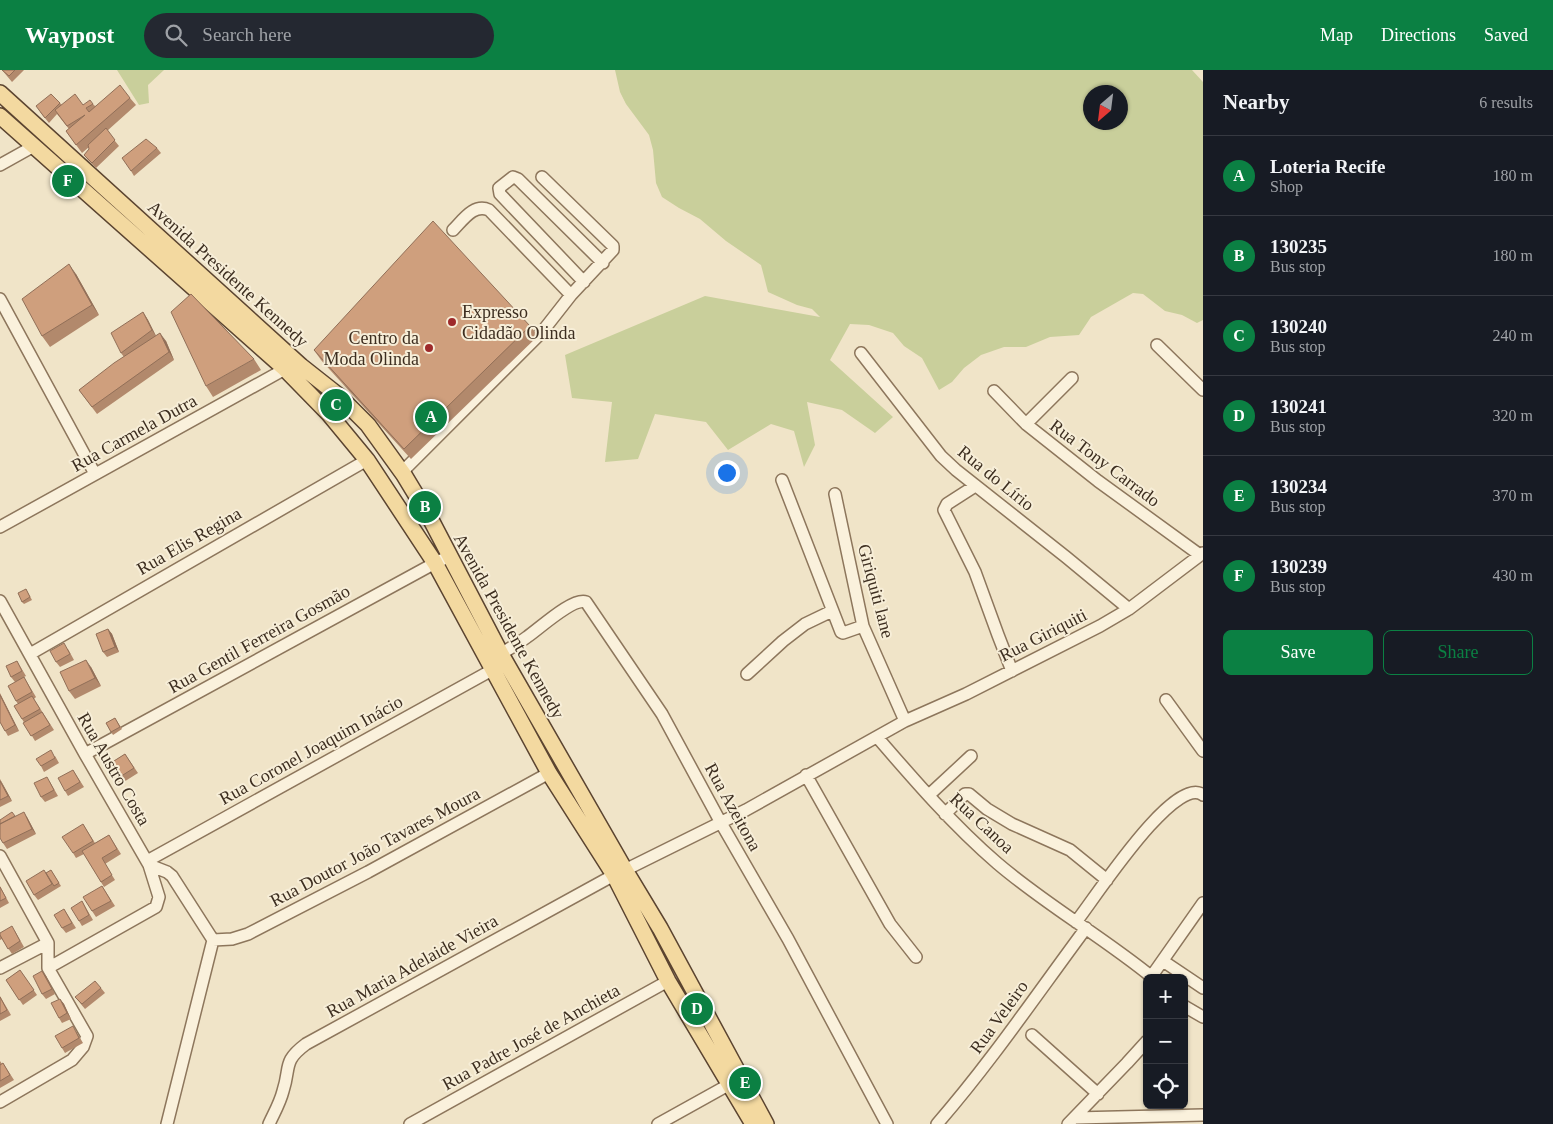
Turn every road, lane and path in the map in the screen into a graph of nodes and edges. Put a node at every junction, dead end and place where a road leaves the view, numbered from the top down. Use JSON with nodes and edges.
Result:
{"nodes":[{"id":1,"x":0,"y":93,"type":"edge"},
{"id":2,"x":0,"y":116,"type":"edge"},
{"id":3,"x":34,"y":146,"type":"junction"},
{"id":4,"x":0,"y":165,"type":"edge"},
{"id":5,"x":542,"y":177,"type":"dead end"},
{"id":6,"x":453,"y":230,"type":"dead end"},
{"id":7,"x":603,"y":263,"type":"junction"},
{"id":8,"x":584,"y":282,"type":"junction"},
{"id":9,"x":571,"y":295,"type":"junction"},
{"id":10,"x":0,"y":299,"type":"edge"},
{"id":11,"x":1157,"y":344,"type":"dead end"},
{"id":12,"x":861,"y":353,"type":"dead end"},
{"id":13,"x":285,"y":369,"type":"junction"},
{"id":14,"x":1072,"y":378,"type":"dead end"},
{"id":15,"x":1203,"y":390,"type":"edge"},
{"id":16,"x":994,"y":391,"type":"dead end"},
{"id":17,"x":1026,"y":424,"type":"junction"},
{"id":18,"x":367,"y":460,"type":"junction"},
{"id":19,"x":402,"y":472,"type":"junction"},
{"id":20,"x":95,"y":474,"type":"junction"},
{"id":21,"x":782,"y":480,"type":"dead end"},
{"id":22,"x":975,"y":486,"type":"junction"},
{"id":23,"x":835,"y":494,"type":"dead end"},
{"id":24,"x":0,"y":527,"type":"edge"},
{"id":25,"x":1202,"y":554,"type":"edge"},
{"id":26,"x":450,"y":556,"type":"junction"},
{"id":27,"x":435,"y":563,"type":"junction"},
{"id":28,"x":0,"y":601,"type":"edge"},
{"id":29,"x":1129,"y":609,"type":"junction"},
{"id":30,"x":832,"y":611,"type":"junction"},
{"id":31,"x":863,"y":626,"type":"junction"},
{"id":32,"x":30,"y":654,"type":"junction"},
{"id":33,"x":501,"y":654,"type":"junction"},
{"id":34,"x":492,"y":670,"type":"junction"},
{"id":35,"x":1012,"y":671,"type":"junction"},
{"id":36,"x":747,"y":674,"type":"dead end"},
{"id":37,"x":1166,"y":700,"type":"dead end"},
{"id":38,"x":905,"y":721,"type":"junction"},
{"id":39,"x":882,"y":734,"type":"junction"},
{"id":40,"x":1203,"y":751,"type":"edge"},
{"id":41,"x":85,"y":754,"type":"junction"},
{"id":42,"x":971,"y":756,"type":"dead end"},
{"id":43,"x":549,"y":773,"type":"junction"},
{"id":44,"x":806,"y":775,"type":"junction"},
{"id":45,"x":1202,"y":792,"type":"edge"},
{"id":46,"x":929,"y":795,"type":"junction"},
{"id":47,"x":945,"y":814,"type":"junction"},
{"id":48,"x":721,"y":823,"type":"junction"},
{"id":49,"x":0,"y":856,"type":"edge"},
{"id":50,"x":148,"y":863,"type":"junction"},
{"id":51,"x":620,"y":873,"type":"junction"},
{"id":52,"x":1107,"y":880,"type":"junction"},
{"id":53,"x":1203,"y":903,"type":"edge"},
{"id":54,"x":1081,"y":925,"type":"junction"},
{"id":55,"x":213,"y":940,"type":"junction"},
{"id":56,"x":48,"y":943,"type":"junction"},
{"id":57,"x":916,"y":957,"type":"dead end"},
{"id":58,"x":1163,"y":961,"type":"junction"},
{"id":59,"x":0,"y":968,"type":"edge"},
{"id":60,"x":48,"y":968,"type":"junction"},
{"id":61,"x":1148,"y":974,"type":"edge"},
{"id":62,"x":1154,"y":974,"type":"edge"},
{"id":63,"x":668,"y":981,"type":"junction"},
{"id":64,"x":1203,"y":988,"type":"edge"},
{"id":65,"x":1188,"y":1008,"type":"edge"},
{"id":66,"x":1203,"y":1017,"type":"edge"},
{"id":67,"x":1032,"y":1035,"type":"dead end"},
{"id":68,"x":1143,"y":1044,"type":"edge"},
{"id":69,"x":730,"y":1084,"type":"junction"},
{"id":70,"x":1098,"y":1094,"type":"junction"},
{"id":71,"x":0,"y":1102,"type":"edge"},
{"id":72,"x":1203,"y":1115,"type":"edge"},
{"id":73,"x":1072,"y":1121,"type":"edge"},
{"id":74,"x":167,"y":1124,"type":"edge"},
{"id":75,"x":269,"y":1124,"type":"edge"},
{"id":76,"x":410,"y":1124,"type":"edge"},
{"id":77,"x":658,"y":1124,"type":"edge"},
{"id":78,"x":753,"y":1124,"type":"edge"},
{"id":79,"x":766,"y":1124,"type":"edge"},
{"id":80,"x":887,"y":1124,"type":"edge"},
{"id":81,"x":938,"y":1124,"type":"edge"}],
"edges":[{"from":1,"to":19,"type":"main road","name":"Avenida Presidente Kennedy"},
{"from":2,"to":3,"type":"main road","name":"Avenida Presidente Kennedy"},
{"from":3,"to":4,"type":"street"},
{"from":3,"to":13,"type":"main road","name":"Avenida Presidente Kennedy"},
{"from":5,"to":7,"type":"street"},
{"from":6,"to":9,"type":"street"},
{"from":7,"to":8,"type":"street"},
{"from":7,"to":8,"type":"street"},
{"from":8,"to":9,"type":"street"},
{"from":9,"to":19,"type":"street"},
{"from":10,"to":20,"type":"street"},
{"from":11,"to":15,"type":"street"},
{"from":12,"to":22,"type":"street","name":"Rua do Lírio"},
{"from":13,"to":18,"type":"main road","name":"Avenida Presidente Kennedy"},
{"from":13,"to":20,"type":"street","name":"Rua Carmela Dutra"},
{"from":14,"to":17,"type":"street"},
{"from":16,"to":17,"type":"street","name":"Rua Tony Carrado"},
{"from":17,"to":25,"type":"street","name":"Rua Tony Carrado"},
{"from":18,"to":27,"type":"main road","name":"Avenida Presidente Kennedy"},
{"from":18,"to":32,"type":"street","name":"Rua Elis Regina"},
{"from":19,"to":26,"type":"main road","name":"Avenida Presidente Kennedy"},
{"from":20,"to":24,"type":"street","name":"Rua Carmela Dutra"},
{"from":21,"to":30,"type":"street"},
{"from":22,"to":29,"type":"street","name":"Rua do Lírio"},
{"from":22,"to":35,"type":"street"},
{"from":23,"to":31,"type":"street","name":"Giriquiti lane"},
{"from":25,"to":29,"type":"street","name":"Rua Giriquiti"},
{"from":26,"to":27,"type":"street","name":"Rua Gentil Ferreira Gosmão"},
{"from":26,"to":33,"type":"main road","name":"Avenida Presidente Kennedy"},
{"from":27,"to":34,"type":"main road","name":"Avenida Presidente Kennedy"},
{"from":27,"to":41,"type":"street","name":"Rua Gentil Ferreira Gosmão"},
{"from":28,"to":32,"type":"street","name":"Rua Austro Costa"},
{"from":29,"to":35,"type":"street","name":"Rua Giriquiti"},
{"from":30,"to":31,"type":"street"},
{"from":30,"to":36,"type":"street"},
{"from":31,"to":38,"type":"street","name":"Giriquiti lane"},
{"from":32,"to":41,"type":"street","name":"Rua Austro Costa"},
{"from":33,"to":48,"type":"street","name":"Rua Azeitona"},
{"from":33,"to":51,"type":"main road","name":"Avenida Presidente Kennedy"},
{"from":34,"to":43,"type":"main road","name":"Avenida Presidente Kennedy"},
{"from":34,"to":50,"type":"street","name":"Rua Coronel Joaquim Inácio"},
{"from":35,"to":38,"type":"street","name":"Rua Giriquiti"},
{"from":37,"to":40,"type":"street"},
{"from":38,"to":39,"type":"street","name":"Rua Giriquiti"},
{"from":39,"to":44,"type":"street","name":"Rua Giriquiti"},
{"from":39,"to":46,"type":"street","name":"Rua Canoa"},
{"from":41,"to":50,"type":"street","name":"Rua Austro Costa"},
{"from":42,"to":46,"type":"street"},
{"from":43,"to":51,"type":"main road","name":"Avenida Presidente Kennedy"},
{"from":43,"to":55,"type":"street","name":"Rua Doutor João Tavares Moura"},
{"from":44,"to":48,"type":"street","name":"Rua Giriquiti"},
{"from":44,"to":57,"type":"street"},
{"from":45,"to":52,"type":"street","name":"Rua Veleiro"},
{"from":46,"to":47,"type":"street","name":"Rua Canoa"},
{"from":47,"to":52,"type":"street"},
{"from":47,"to":54,"type":"street","name":"Rua Canoa"},
{"from":48,"to":51,"type":"street","name":"Rua Giriquiti"},
{"from":48,"to":80,"type":"street","name":"Rua Azeitona"},
{"from":49,"to":56,"type":"street"},
{"from":50,"to":55,"type":"street"},
{"from":50,"to":60,"type":"street","name":"Rua Austro Costa"},
{"from":51,"to":63,"type":"main road","name":"Avenida Presidente Kennedy"},
{"from":51,"to":75,"type":"street","name":"Rua Maria Adelaide Vieira"},
{"from":51,"to":79,"type":"main road","name":"Avenida Presidente Kennedy"},
{"from":52,"to":54,"type":"street","name":"Rua Veleiro"},
{"from":53,"to":58,"type":"street"},
{"from":54,"to":61,"type":"street","name":"Rua Canoa"},
{"from":54,"to":81,"type":"street","name":"Rua Veleiro"},
{"from":55,"to":74,"type":"street"},
{"from":56,"to":59,"type":"street"},
{"from":56,"to":60,"type":"street"},
{"from":58,"to":62,"type":"street"},
{"from":58,"to":64,"type":"street"},
{"from":60,"to":71,"type":"street"},
{"from":63,"to":69,"type":"main road","name":"Avenida Presidente Kennedy"},
{"from":63,"to":76,"type":"street","name":"Rua Padre José de Anchieta"},
{"from":65,"to":66,"type":"street"},
{"from":67,"to":70,"type":"street"},
{"from":68,"to":70,"type":"street"},
{"from":69,"to":77,"type":"street"},
{"from":69,"to":78,"type":"main road","name":"Avenida Presidente Kennedy"},
{"from":70,"to":73,"type":"street"},
{"from":72,"to":73,"type":"street"}]}
